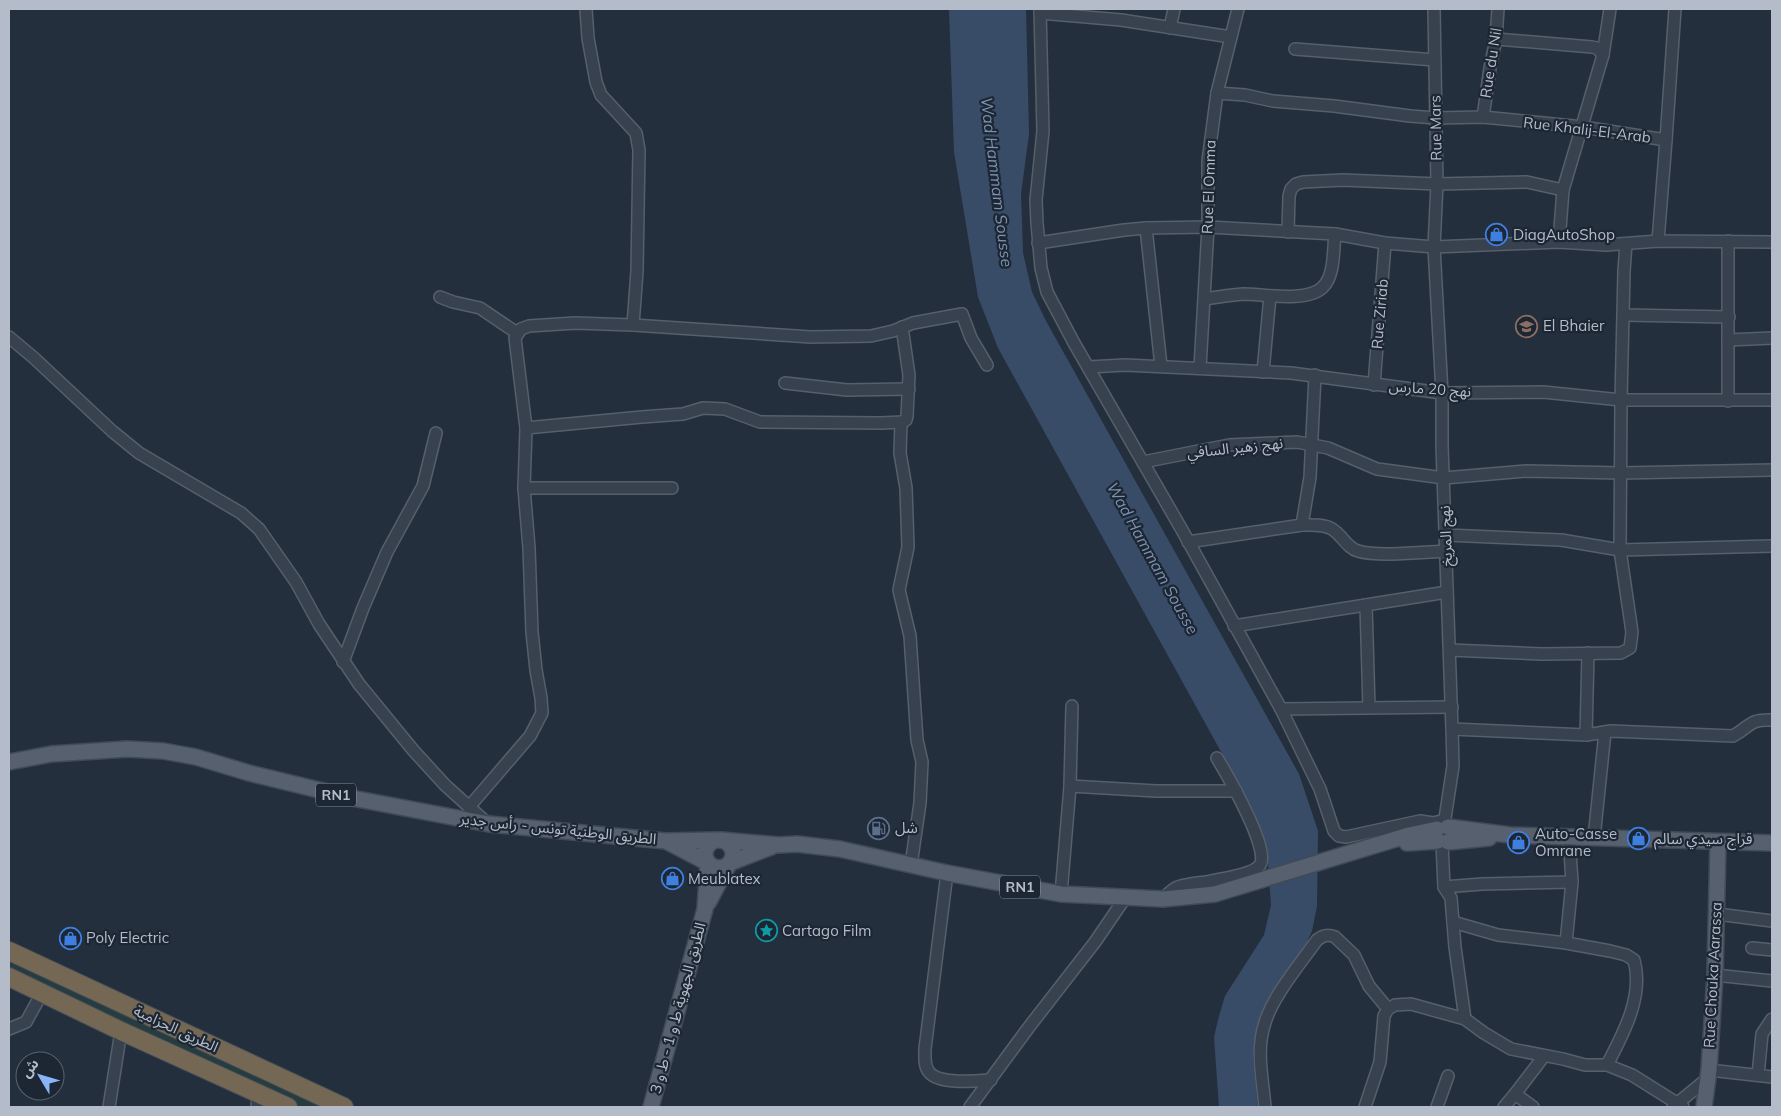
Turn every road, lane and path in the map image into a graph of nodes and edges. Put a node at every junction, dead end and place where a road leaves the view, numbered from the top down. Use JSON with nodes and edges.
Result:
{"nodes":[{"id":1,"x":586,"y":9,"type":"edge"},
{"id":2,"x":1174,"y":9,"type":"edge"},
{"id":3,"x":1238,"y":9,"type":"edge"},
{"id":4,"x":1434,"y":9,"type":"edge"},
{"id":5,"x":1498,"y":9,"type":"edge"},
{"id":6,"x":1610,"y":9,"type":"edge"},
{"id":7,"x":1675,"y":9,"type":"edge"},
{"id":8,"x":1040,"y":11,"type":"edge"},
{"id":9,"x":1122,"y":15,"type":"edge"},
{"id":10,"x":1170,"y":28,"type":"junction"},
{"id":11,"x":1231,"y":37,"type":"junction"},
{"id":12,"x":1496,"y":40,"type":"junction"},
{"id":13,"x":1295,"y":49,"type":"dead end"},
{"id":14,"x":1603,"y":55,"type":"junction"},
{"id":15,"x":1435,"y":60,"type":"junction"},
{"id":16,"x":1217,"y":92,"type":"junction"},
{"id":17,"x":1436,"y":118,"type":"junction"},
{"id":18,"x":1483,"y":118,"type":"junction"},
{"id":19,"x":1582,"y":127,"type":"junction"},
{"id":20,"x":1666,"y":140,"type":"junction"},
{"id":21,"x":1437,"y":184,"type":"junction"},
{"id":22,"x":1562,"y":190,"type":"junction"},
{"id":23,"x":1208,"y":227,"type":"junction"},
{"id":24,"x":1146,"y":228,"type":"junction"},
{"id":25,"x":1288,"y":232,"type":"junction"},
{"id":26,"x":1335,"y":234,"type":"junction"},
{"id":27,"x":1728,"y":241,"type":"junction"},
{"id":28,"x":1560,"y":242,"type":"junction"},
{"id":29,"x":1658,"y":242,"type":"junction"},
{"id":30,"x":1772,"y":242,"type":"edge"},
{"id":31,"x":1038,"y":243,"type":"junction"},
{"id":32,"x":1385,"y":243,"type":"junction"},
{"id":33,"x":1626,"y":244,"type":"junction"},
{"id":34,"x":1434,"y":247,"type":"junction"},
{"id":35,"x":1270,"y":296,"type":"junction"},
{"id":36,"x":440,"y":297,"type":"dead end"},
{"id":37,"x":1204,"y":299,"type":"junction"},
{"id":38,"x":1624,"y":315,"type":"junction"},
{"id":39,"x":1728,"y":317,"type":"junction"},
{"id":40,"x":633,"y":325,"type":"junction"},
{"id":41,"x":902,"y":327,"type":"junction"},
{"id":42,"x":517,"y":333,"type":"junction"},
{"id":43,"x":9,"y":337,"type":"edge"},
{"id":44,"x":1772,"y":338,"type":"edge"},
{"id":45,"x":1728,"y":340,"type":"junction"},
{"id":46,"x":987,"y":366,"type":"dead end"},
{"id":47,"x":1161,"y":366,"type":"junction"},
{"id":48,"x":1088,"y":367,"type":"junction"},
{"id":49,"x":1200,"y":368,"type":"junction"},
{"id":50,"x":1263,"y":372,"type":"junction"},
{"id":51,"x":1315,"y":375,"type":"junction"},
{"id":52,"x":785,"y":383,"type":"dead end"},
{"id":53,"x":1374,"y":385,"type":"junction"},
{"id":54,"x":909,"y":389,"type":"junction"},
{"id":55,"x":1442,"y":393,"type":"junction"},
{"id":56,"x":1621,"y":400,"type":"junction"},
{"id":57,"x":1772,"y":400,"type":"edge"},
{"id":58,"x":1728,"y":401,"type":"junction"},
{"id":59,"x":900,"y":422,"type":"junction"},
{"id":60,"x":526,"y":428,"type":"junction"},
{"id":61,"x":436,"y":433,"type":"dead end"},
{"id":62,"x":1312,"y":444,"type":"junction"},
{"id":63,"x":1142,"y":462,"type":"junction"},
{"id":64,"x":1772,"y":470,"type":"edge"},
{"id":65,"x":1621,"y":473,"type":"junction"},
{"id":66,"x":1444,"y":478,"type":"junction"},
{"id":67,"x":524,"y":488,"type":"junction"},
{"id":68,"x":672,"y":488,"type":"dead end"},
{"id":69,"x":1302,"y":525,"type":"junction"},
{"id":70,"x":1446,"y":535,"type":"junction"},
{"id":71,"x":1188,"y":542,"type":"junction"},
{"id":72,"x":1772,"y":546,"type":"edge"},
{"id":73,"x":1620,"y":550,"type":"junction"},
{"id":74,"x":1446,"y":552,"type":"junction"},
{"id":75,"x":1447,"y":592,"type":"junction"},
{"id":76,"x":1366,"y":605,"type":"junction"},
{"id":77,"x":1234,"y":626,"type":"junction"},
{"id":78,"x":1450,"y":650,"type":"junction"},
{"id":79,"x":1588,"y":654,"type":"junction"},
{"id":80,"x":343,"y":662,"type":"junction"},
{"id":81,"x":1072,"y":706,"type":"dead end"},
{"id":82,"x":1369,"y":707,"type":"junction"},
{"id":83,"x":1452,"y":707,"type":"junction"},
{"id":84,"x":1281,"y":709,"type":"junction"},
{"id":85,"x":1772,"y":720,"type":"edge"},
{"id":86,"x":1452,"y":728,"type":"junction"},
{"id":87,"x":1605,"y":732,"type":"junction"},
{"id":88,"x":1586,"y":735,"type":"junction"},
{"id":89,"x":1217,"y":758,"type":"dead end"},
{"id":90,"x":9,"y":762,"type":"edge"},
{"id":91,"x":1070,"y":786,"type":"junction"},
{"id":92,"x":1236,"y":791,"type":"junction"},
{"id":93,"x":468,"y":807,"type":"junction"},
{"id":94,"x":489,"y":824,"type":"junction"},
{"id":95,"x":1443,"y":832,"type":"junction"},
{"id":96,"x":1569,"y":836,"type":"junction"},
{"id":97,"x":1594,"y":838,"type":"junction"},
{"id":98,"x":718,"y":840,"type":"junction"},
{"id":99,"x":666,"y":841,"type":"junction"},
{"id":100,"x":1718,"y":842,"type":"junction"},
{"id":101,"x":1772,"y":843,"type":"edge"},
{"id":102,"x":779,"y":844,"type":"junction"},
{"id":103,"x":708,"y":863,"type":"junction"},
{"id":104,"x":730,"y":864,"type":"junction"},
{"id":105,"x":911,"y":866,"type":"junction"},
{"id":106,"x":948,"y":873,"type":"junction"},
{"id":107,"x":1572,"y":882,"type":"junction"},
{"id":108,"x":1444,"y":887,"type":"junction"},
{"id":109,"x":1061,"y":894,"type":"junction"},
{"id":110,"x":1125,"y":898,"type":"junction"},
{"id":111,"x":1162,"y":899,"type":"junction"},
{"id":112,"x":704,"y":909,"type":"junction"},
{"id":113,"x":1717,"y":914,"type":"junction"},
{"id":114,"x":1772,"y":921,"type":"edge"},
{"id":115,"x":1452,"y":922,"type":"junction"},
{"id":116,"x":1566,"y":943,"type":"junction"},
{"id":117,"x":1752,"y":948,"type":"dead end"},
{"id":118,"x":1772,"y":950,"type":"edge"},
{"id":119,"x":9,"y":951,"type":"edge"},
{"id":120,"x":1715,"y":975,"type":"junction"},
{"id":121,"x":9,"y":977,"type":"edge"},
{"id":122,"x":1772,"y":981,"type":"edge"},
{"id":123,"x":42,"y":993,"type":"junction"},
{"id":124,"x":1388,"y":1009,"type":"junction"},
{"id":125,"x":1465,"y":1018,"type":"junction"},
{"id":126,"x":1772,"y":1019,"type":"edge"},
{"id":127,"x":9,"y":1030,"type":"edge"},
{"id":128,"x":121,"y":1031,"type":"junction"},
{"id":129,"x":1544,"y":1056,"type":"junction"},
{"id":130,"x":1607,"y":1065,"type":"junction"},
{"id":131,"x":1708,"y":1074,"type":"junction"},
{"id":132,"x":1758,"y":1075,"type":"junction"},
{"id":133,"x":1448,"y":1076,"type":"dead end"},
{"id":134,"x":1772,"y":1077,"type":"edge"},
{"id":135,"x":991,"y":1080,"type":"junction"},
{"id":136,"x":1515,"y":1094,"type":"junction"},
{"id":137,"x":258,"y":1100,"type":"edge"},
{"id":138,"x":1678,"y":1106,"type":"edge"},
{"id":139,"x":109,"y":1107,"type":"edge"},
{"id":140,"x":288,"y":1107,"type":"edge"},
{"id":141,"x":344,"y":1107,"type":"edge"},
{"id":142,"x":651,"y":1107,"type":"edge"},
{"id":143,"x":970,"y":1107,"type":"edge"},
{"id":144,"x":1265,"y":1107,"type":"edge"},
{"id":145,"x":1365,"y":1107,"type":"edge"},
{"id":146,"x":1437,"y":1107,"type":"edge"},
{"id":147,"x":1504,"y":1107,"type":"edge"},
{"id":148,"x":1532,"y":1107,"type":"edge"},
{"id":149,"x":1704,"y":1107,"type":"edge"}],
"edges":[{"from":1,"to":40,"type":"street"},
{"from":2,"to":10,"type":"street"},
{"from":3,"to":11,"type":"street","name":"Rue El Omma"},
{"from":4,"to":15,"type":"street","name":"Rue Mars"},
{"from":5,"to":12,"type":"street","name":"Rue du Nil"},
{"from":6,"to":14,"type":"street"},
{"from":7,"to":20,"type":"street","name":"Rue Khalij-El-Arab"},
{"from":8,"to":9,"type":"street"},
{"from":8,"to":31,"type":"street"},
{"from":9,"to":10,"type":"street"},
{"from":10,"to":11,"type":"street"},
{"from":11,"to":16,"type":"street","name":"Rue El Omma"},
{"from":12,"to":14,"type":"street"},
{"from":12,"to":18,"type":"street","name":"Rue du Nil"},
{"from":13,"to":15,"type":"street"},
{"from":14,"to":19,"type":"street"},
{"from":15,"to":17,"type":"street","name":"Rue Mars"},
{"from":16,"to":17,"type":"street","name":"Rue Khalij-El-Arab"},
{"from":16,"to":23,"type":"street","name":"Rue El Omma"},
{"from":17,"to":18,"type":"street","name":"Rue Khalij-El-Arab"},
{"from":17,"to":21,"type":"street","name":"Rue Mars"},
{"from":18,"to":19,"type":"street","name":"Rue Khalij-El-Arab"},
{"from":19,"to":20,"type":"street","name":"Rue Khalij-El-Arab"},
{"from":19,"to":22,"type":"street"},
{"from":20,"to":29,"type":"street"},
{"from":21,"to":22,"type":"street"},
{"from":21,"to":25,"type":"street"},
{"from":21,"to":34,"type":"street","name":"Rue Mars"},
{"from":22,"to":28,"type":"street"},
{"from":23,"to":24,"type":"street"},
{"from":23,"to":25,"type":"street"},
{"from":23,"to":37,"type":"street","name":"Rue El Omma"},
{"from":24,"to":31,"type":"street"},
{"from":24,"to":47,"type":"street"},
{"from":25,"to":26,"type":"street"},
{"from":26,"to":32,"type":"street"},
{"from":26,"to":35,"type":"street"},
{"from":27,"to":29,"type":"street"},
{"from":27,"to":30,"type":"street"},
{"from":27,"to":39,"type":"street"},
{"from":28,"to":33,"type":"street"},
{"from":28,"to":34,"type":"street"},
{"from":29,"to":33,"type":"street"},
{"from":31,"to":48,"type":"street"},
{"from":32,"to":34,"type":"street"},
{"from":32,"to":53,"type":"street","name":"Rue Ziriab"},
{"from":33,"to":38,"type":"street"},
{"from":34,"to":55,"type":"street","name":"نهج المريخ"},
{"from":35,"to":37,"type":"street"},
{"from":35,"to":50,"type":"street"},
{"from":36,"to":42,"type":"street"},
{"from":37,"to":49,"type":"street","name":"Rue El Omma"},
{"from":38,"to":39,"type":"street"},
{"from":38,"to":56,"type":"street"},
{"from":39,"to":45,"type":"street"},
{"from":40,"to":41,"type":"street"},
{"from":40,"to":42,"type":"street"},
{"from":41,"to":46,"type":"street"},
{"from":41,"to":54,"type":"street"},
{"from":42,"to":60,"type":"street"},
{"from":43,"to":80,"type":"street"},
{"from":44,"to":45,"type":"street"},
{"from":45,"to":58,"type":"street"},
{"from":47,"to":48,"type":"street","name":"نهج 20 مارس"},
{"from":47,"to":49,"type":"street","name":"نهج 20 مارس"},
{"from":48,"to":63,"type":"street"},
{"from":49,"to":50,"type":"street","name":"نهج 20 مارس"},
{"from":50,"to":51,"type":"street","name":"نهج 20 مارس"},
{"from":51,"to":53,"type":"street","name":"نهج 20 مارس"},
{"from":51,"to":62,"type":"street"},
{"from":52,"to":54,"type":"street"},
{"from":53,"to":55,"type":"street","name":"نهج 20 مارس"},
{"from":54,"to":59,"type":"street"},
{"from":55,"to":56,"type":"street","name":"نهج 20 مارس"},
{"from":55,"to":66,"type":"street","name":"نهج المريخ"},
{"from":56,"to":58,"type":"street","name":"نهج 20 مارس"},
{"from":56,"to":65,"type":"street"},
{"from":57,"to":58,"type":"street","name":"نهج 20 مارس"},
{"from":59,"to":60,"type":"street"},
{"from":59,"to":105,"type":"street"},
{"from":60,"to":67,"type":"street"},
{"from":61,"to":80,"type":"street"},
{"from":62,"to":63,"type":"street","name":"نهج زهير السافي"},
{"from":62,"to":66,"type":"street","name":"نهج زهير السافي"},
{"from":62,"to":69,"type":"street"},
{"from":63,"to":71,"type":"street"},
{"from":64,"to":65,"type":"street","name":"نهج زهير السافي"},
{"from":65,"to":66,"type":"street","name":"نهج زهير السافي"},
{"from":65,"to":73,"type":"street"},
{"from":66,"to":70,"type":"street","name":"نهج المريخ"},
{"from":67,"to":68,"type":"street"},
{"from":67,"to":93,"type":"street"},
{"from":69,"to":71,"type":"street"},
{"from":69,"to":74,"type":"street"},
{"from":70,"to":73,"type":"street"},
{"from":70,"to":74,"type":"street","name":"نهج المريخ"},
{"from":71,"to":77,"type":"street"},
{"from":72,"to":73,"type":"street"},
{"from":73,"to":79,"type":"street"},
{"from":74,"to":75,"type":"street","name":"نهج المريخ"},
{"from":75,"to":76,"type":"street"},
{"from":75,"to":78,"type":"street","name":"نهج المريخ"},
{"from":76,"to":77,"type":"street"},
{"from":76,"to":82,"type":"street"},
{"from":77,"to":84,"type":"street"},
{"from":78,"to":79,"type":"street"},
{"from":78,"to":83,"type":"street","name":"نهج المريخ"},
{"from":79,"to":88,"type":"street"},
{"from":80,"to":93,"type":"street"},
{"from":81,"to":91,"type":"street"},
{"from":82,"to":83,"type":"street"},
{"from":82,"to":84,"type":"street"},
{"from":83,"to":86,"type":"street","name":"نهج المريخ"},
{"from":84,"to":95,"type":"street"},
{"from":85,"to":87,"type":"street"},
{"from":86,"to":88,"type":"street"},
{"from":86,"to":95,"type":"street","name":"نهج المريخ"},
{"from":87,"to":88,"type":"street"},
{"from":87,"to":97,"type":"street"},
{"from":89,"to":92,"type":"street"},
{"from":90,"to":94,"type":"main road","name":"الطريق الوطنية تونس - رأس جدير","number":"RN1"},
{"from":91,"to":92,"type":"street"},
{"from":91,"to":109,"type":"street"},
{"from":92,"to":111,"type":"street"},
{"from":93,"to":94,"type":"street"},
{"from":94,"to":99,"type":"main road","name":"الطريق الوطنية تونس - رأس جدير","number":"RN1"},
{"from":95,"to":96,"type":"main road","name":"الطريق الوطنية تونس - رأس جدير","number":"RN1"},
{"from":95,"to":108,"type":"street","name":"نهج المريخ"},
{"from":95,"to":111,"type":"main road","name":"الطريق الوطنية تونس - رأس جدير","number":"RN1"},
{"from":96,"to":97,"type":"main road","name":"الطريق الوطنية تونس - رأس جدير","number":"RN1"},
{"from":96,"to":107,"type":"street"},
{"from":97,"to":100,"type":"main road","name":"الطريق الوطنية تونس - رأس جدير","number":"RN1"},
{"from":98,"to":99,"type":"main road","name":"الطريق الوطنية تونس - رأس جدير","number":"RN1"},
{"from":98,"to":102,"type":"main road","name":"الطريق الوطنية تونس - رأس جدير","number":"RN1"},
{"from":98,"to":103,"type":"main road"},
{"from":98,"to":104,"type":"main road"},
{"from":99,"to":103,"type":"main road","name":"الطريق الوطنية تونس - رأس جدير","number":"RN1"},
{"from":100,"to":101,"type":"main road","name":"الطريق الوطنية تونس - رأس جدير","number":"RN1"},
{"from":100,"to":113,"type":"main road","name":"Rue Chouka Aarassa"},
{"from":102,"to":104,"type":"main road","name":"الطريق الوطنية تونس - رأس جدير","number":"RN1"},
{"from":102,"to":105,"type":"main road","name":"الطريق الوطنية تونس - رأس جدير","number":"RN1"},
{"from":103,"to":104,"type":"main road","number":"RN1"},
{"from":103,"to":112,"type":"main road","name":"الطريق الجهوية ط و 1 - ط و 3"},
{"from":104,"to":112,"type":"main road","name":"الطريق الجهوية ط و 1 - ط و 3"},
{"from":105,"to":106,"type":"main road","name":"الطريق الوطنية تونس - رأس جدير","number":"RN1"},
{"from":106,"to":109,"type":"main road","name":"الطريق الوطنية تونس - رأس جدير","number":"RN1"},
{"from":106,"to":135,"type":"street"},
{"from":107,"to":108,"type":"street"},
{"from":107,"to":116,"type":"street"},
{"from":108,"to":115,"type":"street","name":"نهج المريخ"},
{"from":109,"to":110,"type":"main road","name":"الطريق الوطنية تونس - رأس جدير","number":"RN1"},
{"from":110,"to":111,"type":"main road","name":"الطريق الوطنية تونس - رأس جدير","number":"RN1"},
{"from":110,"to":135,"type":"street"},
{"from":112,"to":142,"type":"main road","name":"الطريق الجهوية ط و 1 - ط و 3"},
{"from":113,"to":114,"type":"street"},
{"from":113,"to":120,"type":"main road","name":"Rue Chouka Aarassa"},
{"from":115,"to":116,"type":"street"},
{"from":115,"to":125,"type":"street","name":"نهج المريخ"},
{"from":116,"to":130,"type":"street"},
{"from":117,"to":118,"type":"street"},
{"from":119,"to":141,"type":"highway","name":"الطريق الحزامية"},
{"from":120,"to":122,"type":"street"},
{"from":120,"to":131,"type":"main road","name":"Rue Chouka Aarassa"},
{"from":121,"to":123,"type":"highway","name":"الطريق الحزامية"},
{"from":123,"to":127,"type":"street"},
{"from":123,"to":128,"type":"highway","name":"الطريق الحزامية"},
{"from":124,"to":125,"type":"street"},
{"from":124,"to":144,"type":"street"},
{"from":124,"to":145,"type":"street"},
{"from":125,"to":129,"type":"street"},
{"from":126,"to":132,"type":"street"},
{"from":128,"to":137,"type":"highway","name":"الطريق الحزامية"},
{"from":128,"to":139,"type":"street"},
{"from":129,"to":130,"type":"street"},
{"from":129,"to":136,"type":"street"},
{"from":130,"to":138,"type":"street"},
{"from":131,"to":132,"type":"street"},
{"from":131,"to":138,"type":"street"},
{"from":131,"to":149,"type":"main road","name":"Rue Chouka Aarassa"},
{"from":132,"to":134,"type":"street"},
{"from":133,"to":146,"type":"street"},
{"from":135,"to":143,"type":"street"},
{"from":136,"to":147,"type":"street"},
{"from":136,"to":148,"type":"street"},
{"from":137,"to":140,"type":"highway","name":"الطريق الحزامية"}]}
